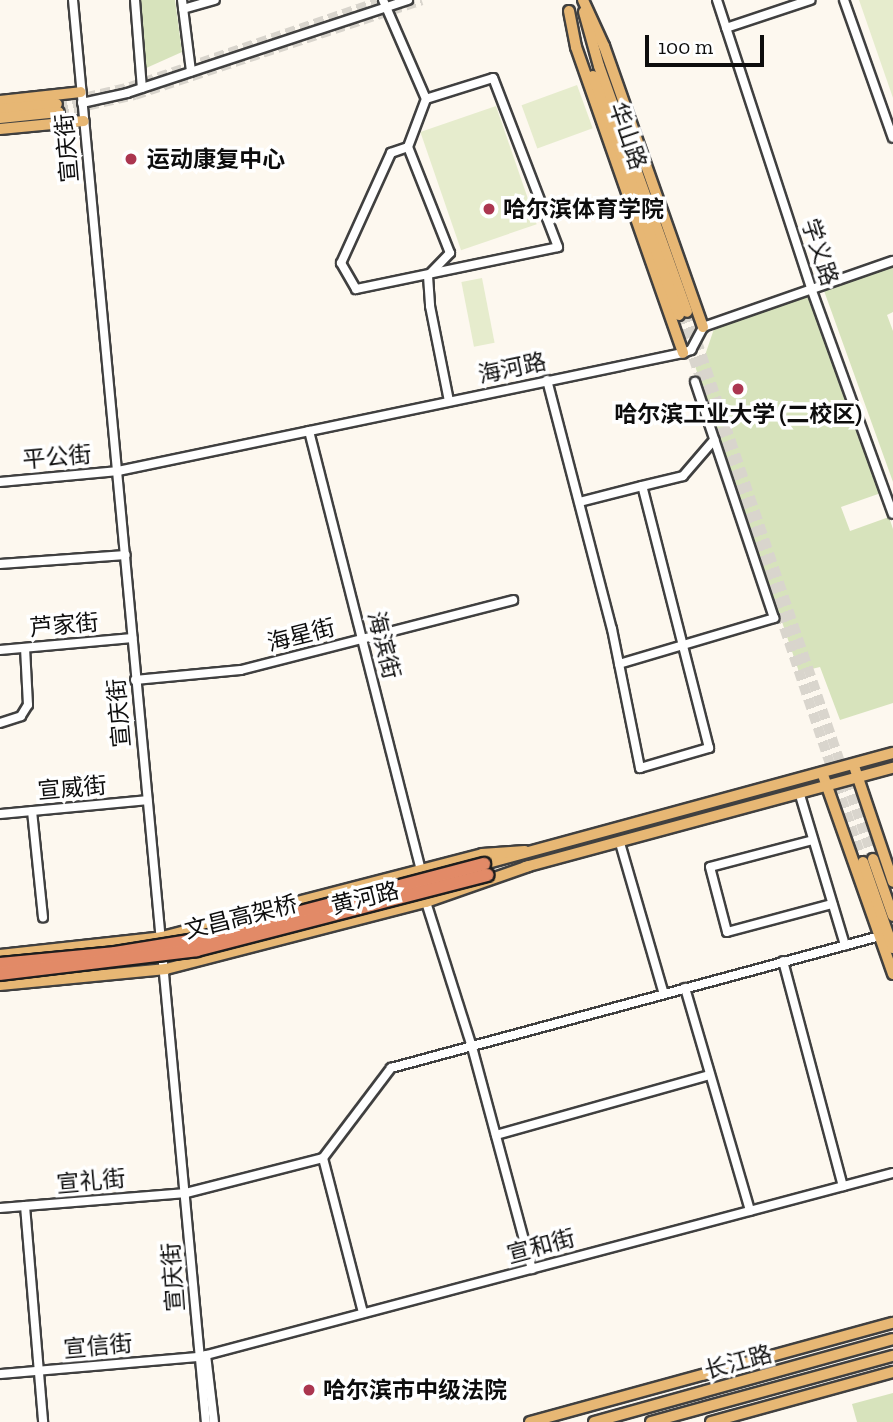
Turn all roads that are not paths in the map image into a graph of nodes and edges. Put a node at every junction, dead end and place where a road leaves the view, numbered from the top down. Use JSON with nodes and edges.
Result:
{"nodes":[{"id":1,"x":74,"y":0,"type":"edge"},
{"id":2,"x":135,"y":0,"type":"edge"},
{"id":3,"x":215,"y":0,"type":"edge"},
{"id":4,"x":408,"y":0,"type":"edge"},
{"id":5,"x":581,"y":0,"type":"edge"},
{"id":6,"x":716,"y":0,"type":"edge"},
{"id":7,"x":810,"y":0,"type":"edge"},
{"id":8,"x":844,"y":0,"type":"edge"},
{"id":9,"x":384,"y":4,"type":"edge"},
{"id":10,"x":182,"y":5,"type":"edge"},
{"id":11,"x":567,"y":5,"type":"edge"},
{"id":12,"x":726,"y":28,"type":"junction"},
{"id":13,"x":191,"y":71,"type":"junction"},
{"id":14,"x":142,"y":88,"type":"junction"},
{"id":15,"x":81,"y":92,"type":"junction"},
{"id":16,"x":426,"y":99,"type":"junction"},
{"id":17,"x":0,"y":101,"type":"edge"},
{"id":18,"x":82,"y":103,"type":"junction"},
{"id":19,"x":0,"y":109,"type":"edge"},
{"id":20,"x":0,"y":118,"type":"edge"},
{"id":21,"x":84,"y":121,"type":"junction"},
{"id":22,"x":0,"y":129,"type":"edge"},
{"id":23,"x":893,"y":138,"type":"edge"},
{"id":24,"x":408,"y":147,"type":"junction"},
{"id":25,"x":893,"y":261,"type":"edge"},
{"id":26,"x":428,"y":276,"type":"junction"},
{"id":27,"x":811,"y":288,"type":"junction"},
{"id":28,"x":703,"y":327,"type":"junction"},
{"id":29,"x":687,"y":351,"type":"junction"},
{"id":30,"x":547,"y":380,"type":"junction"},
{"id":31,"x":695,"y":382,"type":"dead end"},
{"id":32,"x":449,"y":401,"type":"junction"},
{"id":33,"x":309,"y":430,"type":"junction"},
{"id":34,"x":714,"y":440,"type":"junction"},
{"id":35,"x":118,"y":471,"type":"junction"},
{"id":36,"x":0,"y":482,"type":"edge"},
{"id":37,"x":642,"y":486,"type":"junction"},
{"id":38,"x":579,"y":502,"type":"junction"},
{"id":39,"x":893,"y":514,"type":"edge"},
{"id":40,"x":126,"y":555,"type":"junction"},
{"id":41,"x":0,"y":564,"type":"edge"},
{"id":42,"x":513,"y":600,"type":"dead end"},
{"id":43,"x":132,"y":638,"type":"junction"},
{"id":44,"x":363,"y":640,"type":"junction"},
{"id":45,"x":684,"y":643,"type":"junction"},
{"id":46,"x":25,"y":648,"type":"junction"},
{"id":47,"x":0,"y":650,"type":"edge"},
{"id":48,"x":619,"y":664,"type":"junction"},
{"id":49,"x":135,"y":680,"type":"junction"},
{"id":50,"x":0,"y":723,"type":"edge"},
{"id":51,"x":893,"y":753,"type":"edge"},
{"id":52,"x":854,"y":766,"type":"junction"},
{"id":53,"x":893,"y":768,"type":"edge"},
{"id":54,"x":823,"y":775,"type":"junction"},
{"id":55,"x":859,"y":779,"type":"junction"},
{"id":56,"x":828,"y":788,"type":"junction"},
{"id":57,"x":800,"y":795,"type":"junction"},
{"id":58,"x":147,"y":800,"type":"junction"},
{"id":59,"x":32,"y":811,"type":"junction"},
{"id":60,"x":0,"y":814,"type":"edge"},
{"id":61,"x":813,"y":841,"type":"junction"},
{"id":62,"x":620,"y":843,"type":"junction"},
{"id":63,"x":525,"y":851,"type":"junction"},
{"id":64,"x":529,"y":866,"type":"junction"},
{"id":65,"x":421,"y":869,"type":"junction"},
{"id":66,"x":485,"y":870,"type":"junction"},
{"id":67,"x":893,"y":882,"type":"edge"},
{"id":68,"x":426,"y":902,"type":"junction"},
{"id":69,"x":832,"y":904,"type":"junction"},
{"id":70,"x":893,"y":916,"type":"edge"},
{"id":71,"x":43,"y":917,"type":"dead end"},
{"id":72,"x":880,"y":936,"type":"junction"},
{"id":73,"x":162,"y":937,"type":"junction"},
{"id":74,"x":845,"y":945,"type":"junction"},
{"id":75,"x":893,"y":948,"type":"edge"},
{"id":76,"x":0,"y":955,"type":"edge"},
{"id":77,"x":783,"y":961,"type":"junction"},
{"id":78,"x":0,"y":964,"type":"edge"},
{"id":79,"x":166,"y":969,"type":"junction"},
{"id":80,"x":0,"y":974,"type":"edge"},
{"id":81,"x":893,"y":974,"type":"edge"},
{"id":82,"x":0,"y":985,"type":"edge"},
{"id":83,"x":685,"y":988,"type":"junction"},
{"id":84,"x":664,"y":995,"type":"junction"},
{"id":85,"x":472,"y":1047,"type":"junction"},
{"id":86,"x":710,"y":1075,"type":"junction"},
{"id":87,"x":496,"y":1135,"type":"junction"},
{"id":88,"x":323,"y":1158,"type":"junction"},
{"id":89,"x":893,"y":1173,"type":"edge"},
{"id":90,"x":843,"y":1186,"type":"junction"},
{"id":91,"x":186,"y":1193,"type":"junction"},
{"id":92,"x":25,"y":1206,"type":"junction"},
{"id":93,"x":0,"y":1208,"type":"edge"},
{"id":94,"x":750,"y":1211,"type":"junction"},
{"id":95,"x":532,"y":1269,"type":"junction"},
{"id":96,"x":363,"y":1313,"type":"junction"},
{"id":97,"x":893,"y":1323,"type":"edge"},
{"id":98,"x":893,"y":1339,"type":"edge"},
{"id":99,"x":202,"y":1356,"type":"junction"},
{"id":100,"x":893,"y":1356,"type":"edge"},
{"id":101,"x":37,"y":1371,"type":"junction"},
{"id":102,"x":893,"y":1372,"type":"edge"},
{"id":103,"x":0,"y":1374,"type":"edge"},
{"id":104,"x":601,"y":1402,"type":"junction"},
{"id":105,"x":607,"y":1420,"type":"edge"},
{"id":106,"x":43,"y":1422,"type":"edge"},
{"id":107,"x":206,"y":1422,"type":"edge"},
{"id":108,"x":214,"y":1422,"type":"edge"},
{"id":109,"x":530,"y":1422,"type":"edge"},
{"id":110,"x":594,"y":1422,"type":"edge"},
{"id":111,"x":651,"y":1422,"type":"edge"},
{"id":112,"x":710,"y":1422,"type":"edge"}],
"edges":[{"from":1,"to":15,"type":"street","name":"宣庆街"},
{"from":2,"to":14,"type":"street"},
{"from":3,"to":10,"type":"street"},
{"from":4,"to":9,"type":"street"},
{"from":5,"to":11,"type":"main road","name":"华山路"},
{"from":5,"to":28,"type":"main road"},
{"from":6,"to":12,"type":"street","name":"学义路"},
{"from":7,"to":12,"type":"street"},
{"from":8,"to":23,"type":"street"},
{"from":9,"to":13,"type":"street"},
{"from":9,"to":16,"type":"street"},
{"from":10,"to":13,"type":"street"},
{"from":11,"to":29,"type":"main road","name":"华山路"},
{"from":12,"to":27,"type":"street","name":"学义路"},
{"from":13,"to":14,"type":"street"},
{"from":14,"to":18,"type":"street"},
{"from":15,"to":17,"type":"main road"},
{"from":15,"to":18,"type":"street","name":"宣庆街"},
{"from":16,"to":24,"type":"street"},
{"from":16,"to":26,"type":"street"},
{"from":18,"to":21,"type":"street","name":"宣庆街"},
{"from":19,"to":20,"type":"main road"},
{"from":21,"to":22,"type":"main road"},
{"from":21,"to":35,"type":"street","name":"宣庆街"},
{"from":24,"to":26,"type":"street"},
{"from":24,"to":26,"type":"street"},
{"from":25,"to":27,"type":"street"},
{"from":26,"to":32,"type":"street"},
{"from":27,"to":28,"type":"street"},
{"from":27,"to":39,"type":"street","name":"学义路"},
{"from":28,"to":29,"type":"street"},
{"from":29,"to":30,"type":"street","name":"海河路"},
{"from":30,"to":32,"type":"street","name":"海河路"},
{"from":30,"to":38,"type":"street"},
{"from":31,"to":34,"type":"street"},
{"from":32,"to":33,"type":"street","name":"海河路"},
{"from":33,"to":35,"type":"street","name":"海河路"},
{"from":33,"to":44,"type":"street","name":"海滨街"},
{"from":34,"to":37,"type":"street"},
{"from":34,"to":45,"type":"street"},
{"from":35,"to":36,"type":"street","name":"平公街"},
{"from":35,"to":40,"type":"street","name":"宣庆街"},
{"from":37,"to":38,"type":"street"},
{"from":37,"to":45,"type":"street"},
{"from":38,"to":48,"type":"street"},
{"from":40,"to":41,"type":"street"},
{"from":40,"to":43,"type":"street","name":"宣庆街"},
{"from":42,"to":44,"type":"street","name":"海星街"},
{"from":43,"to":46,"type":"street","name":"芦家街"},
{"from":43,"to":49,"type":"street","name":"宣庆街"},
{"from":44,"to":49,"type":"street","name":"海星街"},
{"from":44,"to":65,"type":"street","name":"海滨街"},
{"from":45,"to":48,"type":"street"},
{"from":45,"to":48,"type":"street"},
{"from":46,"to":47,"type":"street","name":"芦家街"},
{"from":46,"to":50,"type":"street"},
{"from":49,"to":58,"type":"street","name":"宣庆街"},
{"from":51,"to":52,"type":"main road","name":"黄河路"},
{"from":52,"to":54,"type":"main road","name":"黄河路"},
{"from":52,"to":55,"type":"main road"},
{"from":53,"to":55,"type":"main road","name":"黄河路"},
{"from":54,"to":56,"type":"main road"},
{"from":54,"to":63,"type":"main road","name":"黄河路"},
{"from":55,"to":56,"type":"main road","name":"黄河路"},
{"from":55,"to":67,"type":"main road"},
{"from":56,"to":57,"type":"main road","name":"黄河路"},
{"from":56,"to":72,"type":"main road"},
{"from":57,"to":61,"type":"street"},
{"from":57,"to":62,"type":"main road","name":"黄河路"},
{"from":58,"to":59,"type":"street","name":"宣威街"},
{"from":58,"to":73,"type":"street","name":"宣庆街"},
{"from":59,"to":60,"type":"street","name":"宣威街"},
{"from":59,"to":71,"type":"street"},
{"from":61,"to":69,"type":"street"},
{"from":61,"to":69,"type":"street"},
{"from":62,"to":64,"type":"main road","name":"黄河路"},
{"from":62,"to":84,"type":"street"},
{"from":63,"to":65,"type":"main road","name":"黄河路"},
{"from":63,"to":66,"type":"main road","name":"黄河路"},
{"from":64,"to":66,"type":"main road","name":"黄河路"},
{"from":64,"to":68,"type":"main road","name":"黄河路"},
{"from":65,"to":73,"type":"main road","name":"黄河路"},
{"from":66,"to":78,"type":"highway","name":"文昌高架桥","bridge":true},
{"from":66,"to":80,"type":"highway","name":"文昌高架桥","bridge":true},
{"from":68,"to":79,"type":"main road","name":"黄河路"},
{"from":68,"to":85,"type":"street"},
{"from":69,"to":74,"type":"street"},
{"from":70,"to":75,"type":"main road"},
{"from":72,"to":74,"type":"street"},
{"from":72,"to":81,"type":"main road"},
{"from":73,"to":76,"type":"main road","name":"黄河路"},
{"from":73,"to":79,"type":"street","name":"宣庆街"},
{"from":74,"to":77,"type":"street"},
{"from":77,"to":83,"type":"street"},
{"from":77,"to":90,"type":"street"},
{"from":79,"to":82,"type":"main road","name":"黄河路"},
{"from":79,"to":91,"type":"street","name":"宣庆街"},
{"from":83,"to":84,"type":"street"},
{"from":83,"to":86,"type":"street"},
{"from":84,"to":85,"type":"street"},
{"from":85,"to":87,"type":"street"},
{"from":85,"to":88,"type":"street"},
{"from":86,"to":87,"type":"street"},
{"from":86,"to":94,"type":"street"},
{"from":87,"to":95,"type":"street"},
{"from":88,"to":91,"type":"street","name":"宣礼街"},
{"from":88,"to":96,"type":"street"},
{"from":89,"to":90,"type":"street","name":"宣和街"},
{"from":90,"to":94,"type":"street","name":"宣和街"},
{"from":91,"to":92,"type":"street","name":"宣礼街"},
{"from":91,"to":99,"type":"street","name":"宣庆街"},
{"from":92,"to":93,"type":"street","name":"宣礼街"},
{"from":92,"to":101,"type":"street"},
{"from":94,"to":95,"type":"street","name":"宣和街"},
{"from":95,"to":96,"type":"street","name":"宣和街"},
{"from":96,"to":99,"type":"street","name":"宣和街"},
{"from":97,"to":104,"type":"main road"},
{"from":98,"to":105,"type":"main road","name":"长江路"},
{"from":99,"to":101,"type":"street","name":"宣信街"},
{"from":99,"to":107,"type":"street","name":"宣庆街"},
{"from":99,"to":108,"type":"street"},
{"from":100,"to":111,"type":"main road","name":"长江路"},
{"from":101,"to":103,"type":"street","name":"宣信街"},
{"from":101,"to":106,"type":"street"},
{"from":102,"to":112,"type":"main road"},
{"from":104,"to":105,"type":"main road"},
{"from":104,"to":109,"type":"main road"},
{"from":105,"to":110,"type":"main road","name":"长江路"}]}
